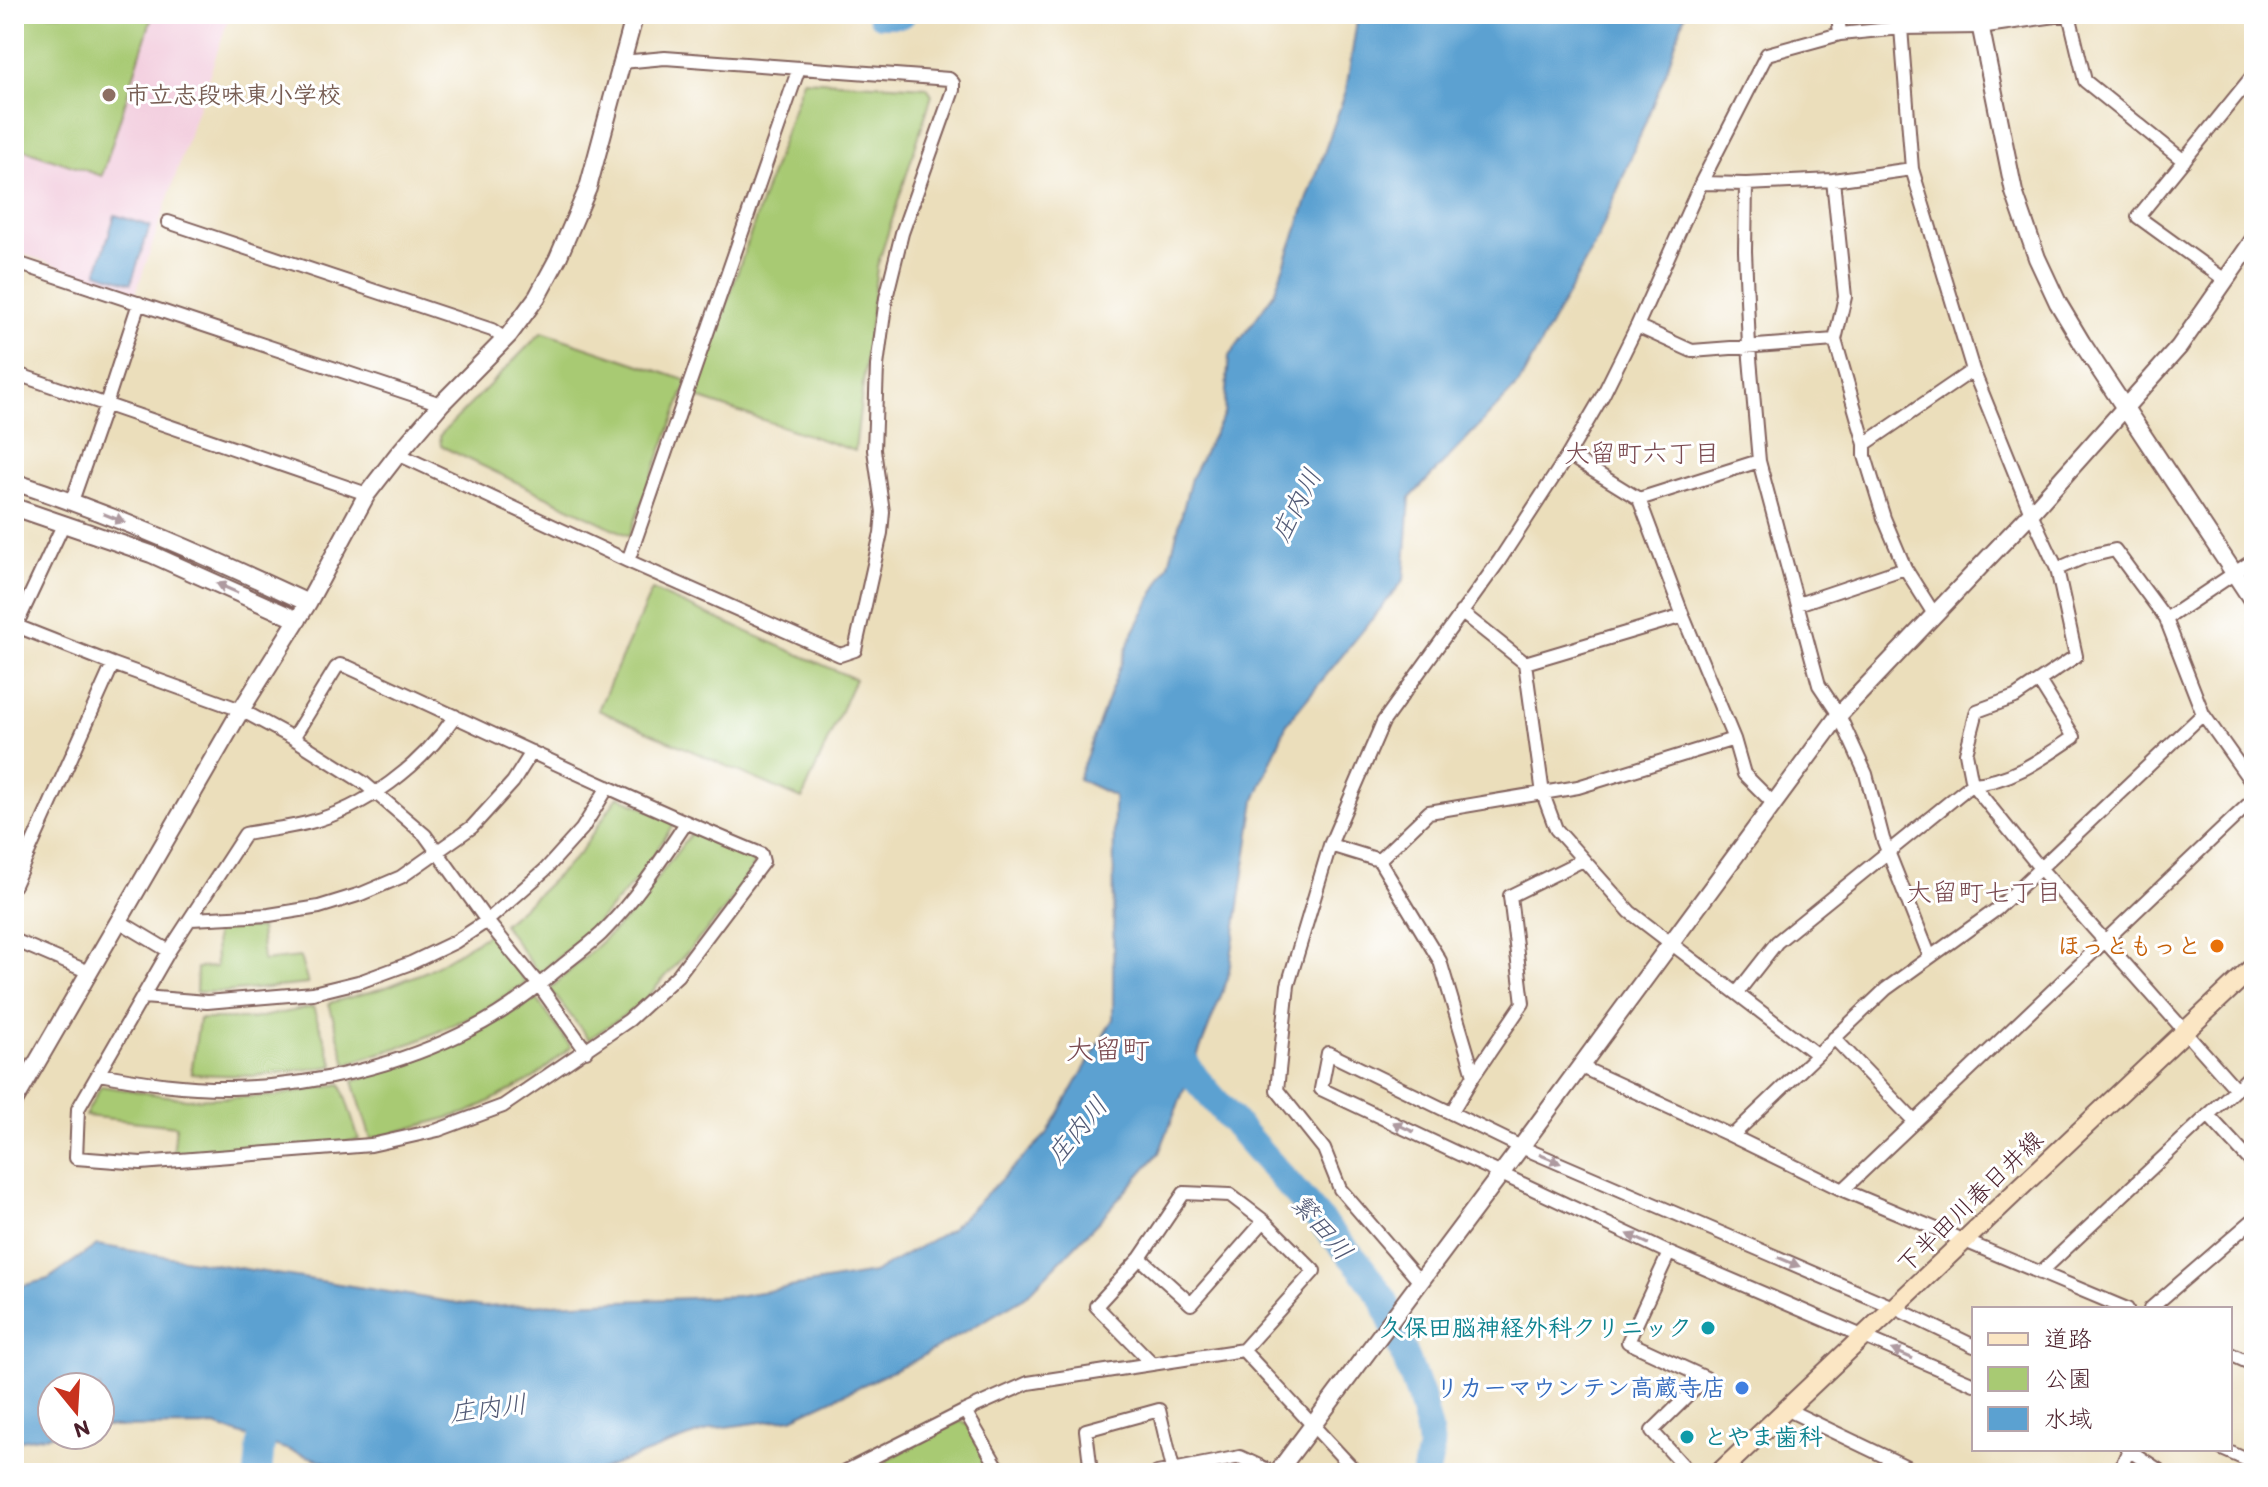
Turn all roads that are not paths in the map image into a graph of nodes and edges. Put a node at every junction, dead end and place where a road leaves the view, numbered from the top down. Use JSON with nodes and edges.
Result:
{"nodes":[{"id":1,"x":1838,"y":14,"type":"edge"},
{"id":2,"x":2069,"y":14,"type":"edge"},
{"id":3,"x":634,"y":20,"type":"edge"},
{"id":4,"x":1979,"y":20,"type":"edge"},
{"id":5,"x":1901,"y":28,"type":"junction"},
{"id":6,"x":1840,"y":34,"type":"junction"},
{"id":7,"x":622,"y":62,"type":"junction"},
{"id":8,"x":799,"y":68,"type":"junction"},
{"id":9,"x":2254,"y":74,"type":"edge"},
{"id":10,"x":2184,"y":161,"type":"junction"},
{"id":11,"x":1912,"y":169,"type":"junction"},
{"id":12,"x":1833,"y":180,"type":"junction"},
{"id":13,"x":1701,"y":183,"type":"junction"},
{"id":14,"x":1746,"y":184,"type":"junction"},
{"id":15,"x":168,"y":222,"type":"dead end"},
{"id":16,"x":2254,"y":239,"type":"edge"},
{"id":17,"x":14,"y":262,"type":"edge"},
{"id":18,"x":2225,"y":280,"type":"junction"},
{"id":19,"x":139,"y":303,"type":"junction"},
{"id":20,"x":1637,"y":326,"type":"junction"},
{"id":21,"x":505,"y":339,"type":"junction"},
{"id":22,"x":1835,"y":340,"type":"junction"},
{"id":23,"x":1749,"y":347,"type":"junction"},
{"id":24,"x":1973,"y":370,"type":"junction"},
{"id":25,"x":14,"y":373,"type":"edge"},
{"id":26,"x":106,"y":404,"type":"junction"},
{"id":27,"x":441,"y":404,"type":"junction"},
{"id":28,"x":2125,"y":407,"type":"junction"},
{"id":29,"x":2254,"y":414,"type":"edge"},
{"id":30,"x":2254,"y":421,"type":"edge"},
{"id":31,"x":1865,"y":444,"type":"junction"},
{"id":32,"x":398,"y":454,"type":"junction"},
{"id":33,"x":1568,"y":455,"type":"junction"},
{"id":34,"x":1759,"y":461,"type":"junction"},
{"id":35,"x":14,"y":482,"type":"edge"},
{"id":36,"x":367,"y":494,"type":"junction"},
{"id":37,"x":1639,"y":499,"type":"junction"},
{"id":38,"x":72,"y":501,"type":"junction"},
{"id":39,"x":14,"y":507,"type":"edge"},
{"id":40,"x":2031,"y":513,"type":"junction"},
{"id":41,"x":64,"y":523,"type":"junction"},
{"id":42,"x":2254,"y":560,"type":"edge"},
{"id":43,"x":628,"y":561,"type":"junction"},
{"id":44,"x":1905,"y":568,"type":"junction"},
{"id":45,"x":2057,"y":569,"type":"junction"},
{"id":46,"x":2234,"y":573,"type":"junction"},
{"id":47,"x":308,"y":603,"type":"junction"},
{"id":48,"x":2254,"y":603,"type":"edge"},
{"id":49,"x":1798,"y":604,"type":"junction"},
{"id":50,"x":1461,"y":612,"type":"junction"},
{"id":51,"x":1934,"y":614,"type":"junction"},
{"id":52,"x":1683,"y":616,"type":"junction"},
{"id":53,"x":2166,"y":619,"type":"junction"},
{"id":54,"x":298,"y":620,"type":"junction"},
{"id":55,"x":15,"y":627,"type":"edge"},
{"id":56,"x":1525,"y":663,"type":"junction"},
{"id":57,"x":113,"y":664,"type":"junction"},
{"id":58,"x":2039,"y":681,"type":"junction"},
{"id":59,"x":241,"y":710,"type":"junction"},
{"id":60,"x":2203,"y":714,"type":"junction"},
{"id":61,"x":1839,"y":715,"type":"junction"},
{"id":62,"x":455,"y":716,"type":"junction"},
{"id":63,"x":293,"y":738,"type":"junction"},
{"id":64,"x":1734,"y":739,"type":"junction"},
{"id":65,"x":532,"y":752,"type":"junction"},
{"id":66,"x":1972,"y":784,"type":"junction"},
{"id":67,"x":2254,"y":786,"type":"edge"},
{"id":68,"x":608,"y":787,"type":"junction"},
{"id":69,"x":375,"y":792,"type":"junction"},
{"id":70,"x":1543,"y":794,"type":"junction"},
{"id":71,"x":2254,"y":799,"type":"edge"},
{"id":72,"x":1773,"y":803,"type":"junction"},
{"id":73,"x":686,"y":823,"type":"junction"},
{"id":74,"x":1330,"y":845,"type":"junction"},
{"id":75,"x":1888,"y":852,"type":"junction"},
{"id":76,"x":436,"y":853,"type":"junction"},
{"id":77,"x":1379,"y":860,"type":"junction"},
{"id":78,"x":1583,"y":860,"type":"junction"},
{"id":79,"x":2040,"y":868,"type":"junction"},
{"id":80,"x":14,"y":885,"type":"edge"},
{"id":81,"x":191,"y":919,"type":"junction"},
{"id":82,"x":119,"y":921,"type":"junction"},
{"id":83,"x":487,"y":921,"type":"junction"},
{"id":84,"x":14,"y":940,"type":"edge"},
{"id":85,"x":1671,"y":941,"type":"junction"},
{"id":86,"x":2104,"y":942,"type":"junction"},
{"id":87,"x":169,"y":951,"type":"junction"},
{"id":88,"x":1930,"y":957,"type":"junction"},
{"id":89,"x":2254,"y":966,"type":"edge"},
{"id":90,"x":89,"y":972,"type":"junction"},
{"id":91,"x":539,"y":985,"type":"junction"},
{"id":92,"x":1737,"y":993,"type":"junction"},
{"id":93,"x":143,"y":997,"type":"junction"},
{"id":94,"x":2185,"y":1032,"type":"junction"},
{"id":95,"x":1834,"y":1038,"type":"junction"},
{"id":96,"x":586,"y":1051,"type":"junction"},
{"id":97,"x":1816,"y":1054,"type":"junction"},
{"id":98,"x":1579,"y":1066,"type":"junction"},
{"id":99,"x":2254,"y":1072,"type":"edge"},
{"id":100,"x":99,"y":1074,"type":"junction"},
{"id":101,"x":1474,"y":1075,"type":"junction"},
{"id":102,"x":2236,"y":1089,"type":"junction"},
{"id":103,"x":14,"y":1102,"type":"edge"},
{"id":104,"x":1451,"y":1113,"type":"junction"},
{"id":105,"x":2208,"y":1115,"type":"junction"},
{"id":106,"x":1915,"y":1122,"type":"junction"},
{"id":107,"x":1732,"y":1136,"type":"junction"},
{"id":108,"x":1521,"y":1147,"type":"junction"},
{"id":109,"x":2254,"y":1165,"type":"edge"},
{"id":110,"x":1501,"y":1173,"type":"junction"},
{"id":111,"x":1843,"y":1190,"type":"junction"},
{"id":112,"x":2254,"y":1219,"type":"edge"},
{"id":113,"x":1264,"y":1221,"type":"junction"},
{"id":114,"x":1962,"y":1241,"type":"junction"},
{"id":115,"x":1669,"y":1253,"type":"junction"},
{"id":116,"x":1140,"y":1258,"type":"junction"},
{"id":117,"x":2040,"y":1273,"type":"junction"},
{"id":118,"x":1420,"y":1283,"type":"junction"},
{"id":119,"x":2122,"y":1307,"type":"edge"},
{"id":120,"x":2152,"y":1307,"type":"edge"},
{"id":121,"x":1895,"y":1308,"type":"junction"},
{"id":122,"x":1863,"y":1338,"type":"junction"},
{"id":123,"x":1972,"y":1345,"type":"edge"},
{"id":124,"x":1243,"y":1350,"type":"junction"},
{"id":125,"x":1153,"y":1364,"type":"junction"},
{"id":126,"x":1972,"y":1383,"type":"edge"},
{"id":127,"x":1788,"y":1410,"type":"junction"},
{"id":128,"x":965,"y":1411,"type":"junction"},
{"id":129,"x":1315,"y":1425,"type":"junction"},
{"id":130,"x":2127,"y":1451,"type":"edge"},
{"id":131,"x":2131,"y":1451,"type":"edge"},
{"id":132,"x":2227,"y":1451,"type":"edge"},
{"id":133,"x":2254,"y":1463,"type":"edge"},
{"id":134,"x":1173,"y":1469,"type":"junction"},
{"id":135,"x":1911,"y":1471,"type":"edge"},
{"id":136,"x":842,"y":1473,"type":"edge"},
{"id":137,"x":1001,"y":1473,"type":"edge"},
{"id":138,"x":1091,"y":1473,"type":"edge"},
{"id":139,"x":1157,"y":1473,"type":"edge"},
{"id":140,"x":1276,"y":1473,"type":"edge"},
{"id":141,"x":1357,"y":1473,"type":"edge"},
{"id":142,"x":1690,"y":1473,"type":"edge"},
{"id":143,"x":1719,"y":1473,"type":"edge"},
{"id":144,"x":2119,"y":1473,"type":"edge"},
{"id":145,"x":2163,"y":1473,"type":"edge"}],
"edges":[{"from":1,"to":6,"type":"street"},
{"from":2,"to":4,"type":"street"},
{"from":2,"to":10,"type":"street"},
{"from":3,"to":7,"type":"street"},
{"from":4,"to":5,"type":"street"},
{"from":4,"to":28,"type":"street"},
{"from":5,"to":6,"type":"street"},
{"from":5,"to":11,"type":"street"},
{"from":6,"to":13,"type":"street"},
{"from":7,"to":8,"type":"street"},
{"from":7,"to":21,"type":"street"},
{"from":8,"to":43,"type":"street"},
{"from":8,"to":43,"type":"street"},
{"from":9,"to":10,"type":"street"},
{"from":10,"to":18,"type":"street"},
{"from":11,"to":12,"type":"street"},
{"from":11,"to":24,"type":"street"},
{"from":12,"to":14,"type":"street"},
{"from":12,"to":22,"type":"street"},
{"from":13,"to":14,"type":"street"},
{"from":13,"to":20,"type":"street"},
{"from":14,"to":23,"type":"street"},
{"from":15,"to":21,"type":"street"},
{"from":16,"to":18,"type":"street"},
{"from":17,"to":19,"type":"street"},
{"from":18,"to":28,"type":"street"},
{"from":19,"to":26,"type":"street"},
{"from":19,"to":27,"type":"street"},
{"from":20,"to":23,"type":"street"},
{"from":20,"to":33,"type":"street"},
{"from":21,"to":27,"type":"street"},
{"from":22,"to":23,"type":"street"},
{"from":22,"to":31,"type":"street"},
{"from":23,"to":34,"type":"street"},
{"from":24,"to":31,"type":"street"},
{"from":24,"to":40,"type":"street"},
{"from":25,"to":26,"type":"street"},
{"from":26,"to":36,"type":"street"},
{"from":26,"to":38,"type":"street"},
{"from":27,"to":32,"type":"street"},
{"from":28,"to":40,"type":"street"},
{"from":28,"to":46,"type":"street"},
{"from":29,"to":30,"type":"street"},
{"from":31,"to":44,"type":"street"},
{"from":32,"to":36,"type":"street"},
{"from":32,"to":43,"type":"street"},
{"from":33,"to":37,"type":"street"},
{"from":33,"to":50,"type":"street"},
{"from":34,"to":37,"type":"street"},
{"from":34,"to":49,"type":"street"},
{"from":35,"to":38,"type":"street"},
{"from":36,"to":47,"type":"street"},
{"from":37,"to":52,"type":"street"},
{"from":38,"to":47,"type":"street","one_way":true},
{"from":39,"to":41,"type":"street"},
{"from":40,"to":45,"type":"street"},
{"from":40,"to":51,"type":"street"},
{"from":54,"to":41,"type":"street","one_way":true},
{"from":41,"to":55,"type":"street"},
{"from":42,"to":46,"type":"street"},
{"from":44,"to":49,"type":"street"},
{"from":44,"to":51,"type":"street"},
{"from":45,"to":53,"type":"street"},
{"from":45,"to":58,"type":"street"},
{"from":46,"to":48,"type":"street"},
{"from":46,"to":53,"type":"street"},
{"from":47,"to":54,"type":"street"},
{"from":49,"to":61,"type":"street"},
{"from":50,"to":56,"type":"street"},
{"from":50,"to":74,"type":"street"},
{"from":51,"to":61,"type":"street"},
{"from":52,"to":56,"type":"street"},
{"from":52,"to":64,"type":"street"},
{"from":53,"to":60,"type":"street"},
{"from":54,"to":59,"type":"street"},
{"from":55,"to":57,"type":"street"},
{"from":56,"to":70,"type":"street"},
{"from":57,"to":59,"type":"street"},
{"from":57,"to":80,"type":"street"},
{"from":58,"to":66,"type":"street"},
{"from":58,"to":66,"type":"street"},
{"from":59,"to":63,"type":"street"},
{"from":59,"to":82,"type":"street"},
{"from":60,"to":67,"type":"street"},
{"from":60,"to":79,"type":"street"},
{"from":61,"to":72,"type":"street"},
{"from":61,"to":75,"type":"street"},
{"from":62,"to":63,"type":"street"},
{"from":62,"to":65,"type":"street"},
{"from":62,"to":69,"type":"street"},
{"from":63,"to":69,"type":"street"},
{"from":64,"to":70,"type":"street"},
{"from":64,"to":72,"type":"street"},
{"from":65,"to":68,"type":"street"},
{"from":65,"to":76,"type":"street"},
{"from":66,"to":75,"type":"street"},
{"from":66,"to":79,"type":"street"},
{"from":68,"to":73,"type":"street"},
{"from":68,"to":83,"type":"street"},
{"from":69,"to":76,"type":"street"},
{"from":69,"to":81,"type":"street"},
{"from":70,"to":77,"type":"street"},
{"from":70,"to":78,"type":"street"},
{"from":71,"to":86,"type":"street"},
{"from":72,"to":85,"type":"street"},
{"from":73,"to":91,"type":"street"},
{"from":73,"to":96,"type":"street"},
{"from":74,"to":77,"type":"street"},
{"from":74,"to":118,"type":"street"},
{"from":75,"to":88,"type":"street"},
{"from":75,"to":92,"type":"street"},
{"from":76,"to":81,"type":"street"},
{"from":76,"to":83,"type":"street"},
{"from":77,"to":101,"type":"street"},
{"from":78,"to":85,"type":"street"},
{"from":78,"to":101,"type":"street"},
{"from":79,"to":86,"type":"street"},
{"from":79,"to":88,"type":"street"},
{"from":81,"to":87,"type":"street"},
{"from":82,"to":87,"type":"street"},
{"from":82,"to":90,"type":"street"},
{"from":83,"to":91,"type":"street"},
{"from":83,"to":93,"type":"street"},
{"from":84,"to":90,"type":"street"},
{"from":85,"to":92,"type":"street"},
{"from":85,"to":98,"type":"street"},
{"from":86,"to":94,"type":"street"},
{"from":86,"to":106,"type":"street"},
{"from":87,"to":93,"type":"street"},
{"from":88,"to":95,"type":"street"},
{"from":89,"to":94,"type":"main road","name":"下半田川春日井線"},
{"from":90,"to":103,"type":"street"},
{"from":91,"to":96,"type":"street"},
{"from":91,"to":100,"type":"street"},
{"from":92,"to":97,"type":"street"},
{"from":93,"to":100,"type":"street"},
{"from":94,"to":102,"type":"street"},
{"from":94,"to":114,"type":"main road","name":"下半田川春日井線"},
{"from":95,"to":97,"type":"street"},
{"from":95,"to":106,"type":"street"},
{"from":96,"to":100,"type":"street"},
{"from":97,"to":107,"type":"street"},
{"from":98,"to":107,"type":"street"},
{"from":98,"to":108,"type":"street"},
{"from":99,"to":102,"type":"street"},
{"from":101,"to":104,"type":"street"},
{"from":102,"to":105,"type":"street"},
{"from":104,"to":108,"type":"street"},
{"from":110,"to":104,"type":"street","one_way":true},
{"from":105,"to":109,"type":"street"},
{"from":105,"to":117,"type":"street"},
{"from":106,"to":111,"type":"street"},
{"from":107,"to":111,"type":"street"},
{"from":108,"to":110,"type":"street"},
{"from":108,"to":121,"type":"street","one_way":true},
{"from":115,"to":110,"type":"street","one_way":true},
{"from":110,"to":118,"type":"street"},
{"from":111,"to":114,"type":"street"},
{"from":112,"to":120,"type":"street"},
{"from":113,"to":116,"type":"street"},
{"from":113,"to":116,"type":"street"},
{"from":113,"to":124,"type":"street"},
{"from":114,"to":117,"type":"street"},
{"from":114,"to":121,"type":"main road","name":"下半田川春日井線"},
{"from":115,"to":122,"type":"street"},
{"from":115,"to":142,"type":"street"},
{"from":116,"to":125,"type":"street"},
{"from":117,"to":119,"type":"street"},
{"from":118,"to":129,"type":"street"},
{"from":121,"to":122,"type":"main road","name":"下半田川春日井線"},
{"from":121,"to":123,"type":"street"},
{"from":126,"to":122,"type":"street","one_way":true},
{"from":122,"to":127,"type":"main road","name":"下半田川春日井線"},
{"from":124,"to":125,"type":"street"},
{"from":124,"to":129,"type":"street"},
{"from":125,"to":128,"type":"street"},
{"from":127,"to":135,"type":"street"},
{"from":127,"to":143,"type":"main road","name":"下半田川春日井線"},
{"from":128,"to":136,"type":"street"},
{"from":128,"to":137,"type":"street"},
{"from":129,"to":140,"type":"street"},
{"from":129,"to":141,"type":"street"},
{"from":130,"to":144,"type":"street"},
{"from":131,"to":145,"type":"street"},
{"from":132,"to":133,"type":"street"},
{"from":134,"to":138,"type":"street"},
{"from":134,"to":139,"type":"street"},
{"from":134,"to":140,"type":"street"}]}
